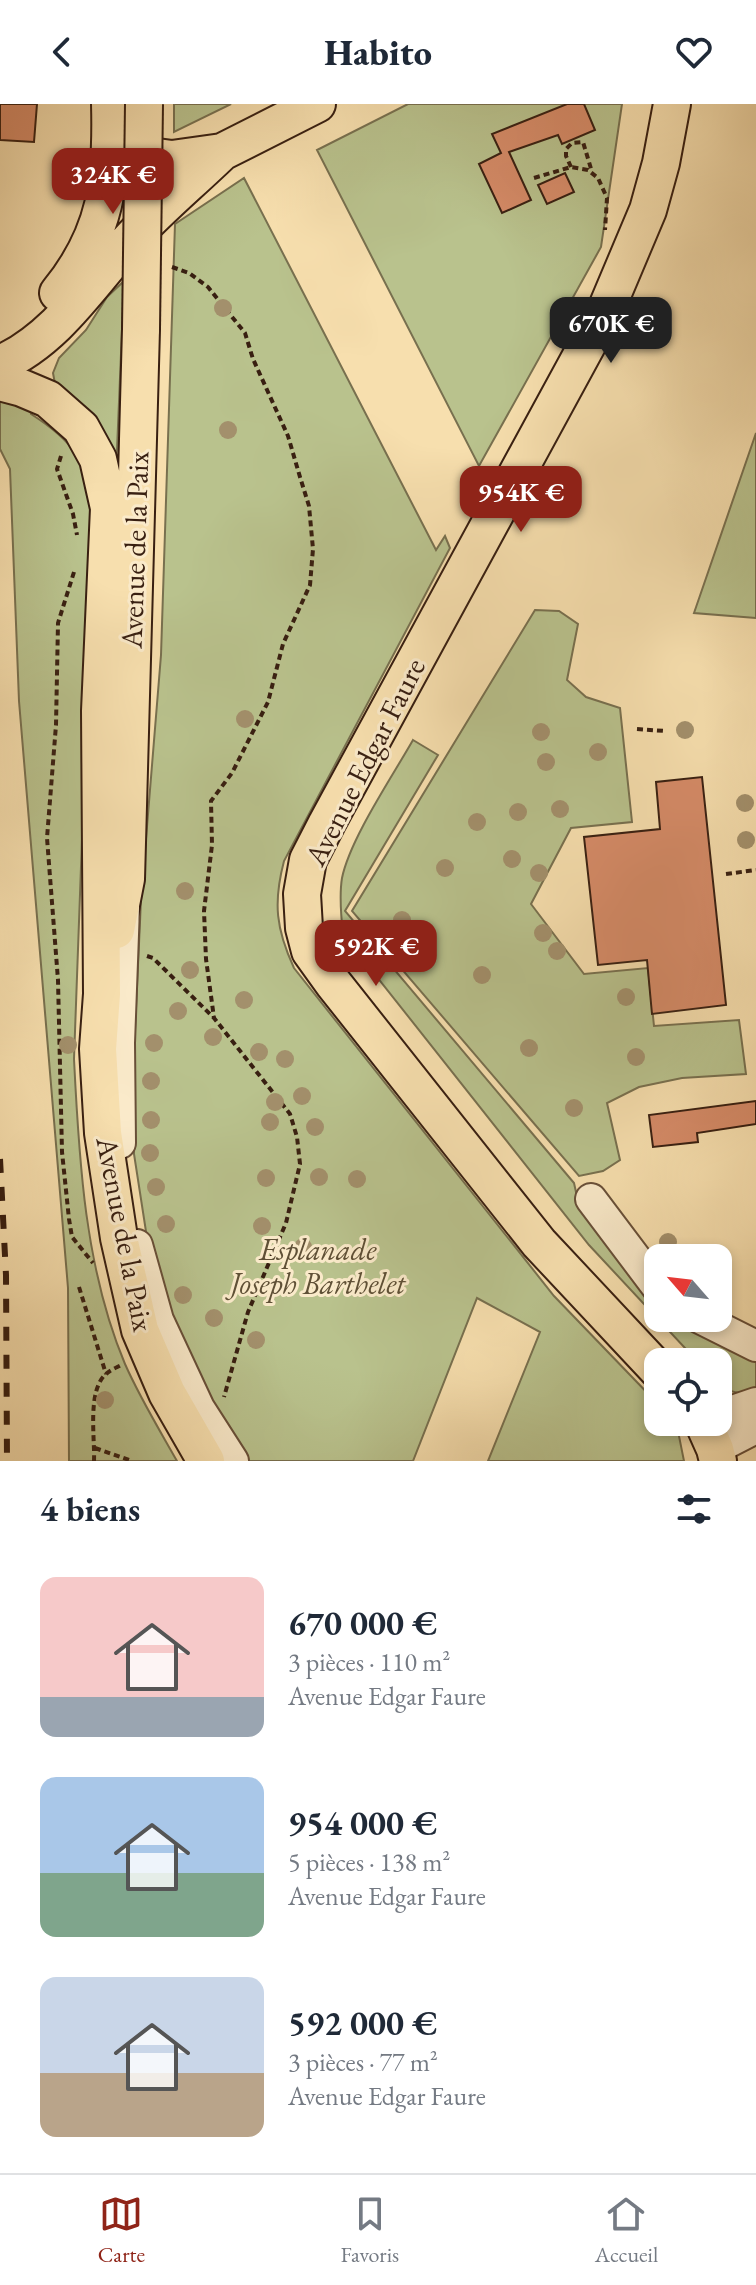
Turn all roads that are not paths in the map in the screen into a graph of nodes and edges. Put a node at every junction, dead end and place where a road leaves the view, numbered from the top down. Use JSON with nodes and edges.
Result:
{"nodes":[{"id":1,"x":110,"y":104,"type":"edge"},
{"id":2,"x":144,"y":104,"type":"edge"},
{"id":3,"x":317,"y":104,"type":"edge"},
{"id":4,"x":647,"y":104,"type":"edge"},
{"id":5,"x":672,"y":104,"type":"edge"},
{"id":6,"x":222,"y":152,"type":"junction"},
{"id":7,"x":110,"y":165,"type":"junction"},
{"id":8,"x":625,"y":269,"type":"junction"},
{"id":9,"x":95,"y":281,"type":"junction"},
{"id":10,"x":0,"y":336,"type":"edge"},
{"id":11,"x":0,"y":364,"type":"edge"},
{"id":12,"x":0,"y":382,"type":"edge"},
{"id":13,"x":125,"y":888,"type":"junction"},
{"id":14,"x":102,"y":994,"type":"junction"},
{"id":15,"x":591,"y":1199,"type":"dead end"},
{"id":16,"x":644,"y":1269,"type":"edge"},
{"id":17,"x":728,"y":1332,"type":"edge"},
{"id":18,"x":756,"y":1346,"type":"edge"},
{"id":19,"x":644,"y":1355,"type":"edge"},
{"id":20,"x":756,"y":1403,"type":"edge"},
{"id":21,"x":756,"y":1428,"type":"edge"},
{"id":22,"x":713,"y":1437,"type":"edge"},
{"id":23,"x":206,"y":1461,"type":"edge"},
{"id":24,"x":233,"y":1461,"type":"edge"}],
"edges":[{"from":1,"to":7,"type":"main road"},
{"from":2,"to":13,"type":"main road","name":"Avenue de la Paix","bridge":true},
{"from":3,"to":6,"type":"main road"},
{"from":4,"to":8,"type":"main road","name":"Avenue Edgar Faure"},
{"from":5,"to":8,"type":"main road","name":"Avenue Edgar Faure"},
{"from":6,"to":7,"type":"main road"},
{"from":6,"to":9,"type":"main road"},
{"from":7,"to":9,"type":"street"},
{"from":7,"to":10,"type":"main road"},
{"from":8,"to":19,"type":"main road","name":"Avenue Edgar Faure"},
{"from":9,"to":11,"type":"main road"},
{"from":12,"to":14,"type":"main road","name":"Avenue de la Paix"},
{"from":13,"to":14,"type":"main road","name":"Avenue de la Paix"},
{"from":13,"to":24,"type":"street"},
{"from":14,"to":23,"type":"main road","name":"Avenue de la Paix"},
{"from":15,"to":16,"type":"street"},
{"from":17,"to":18,"type":"street"},
{"from":20,"to":22,"type":"street"},
{"from":21,"to":22,"type":"street"}]}
